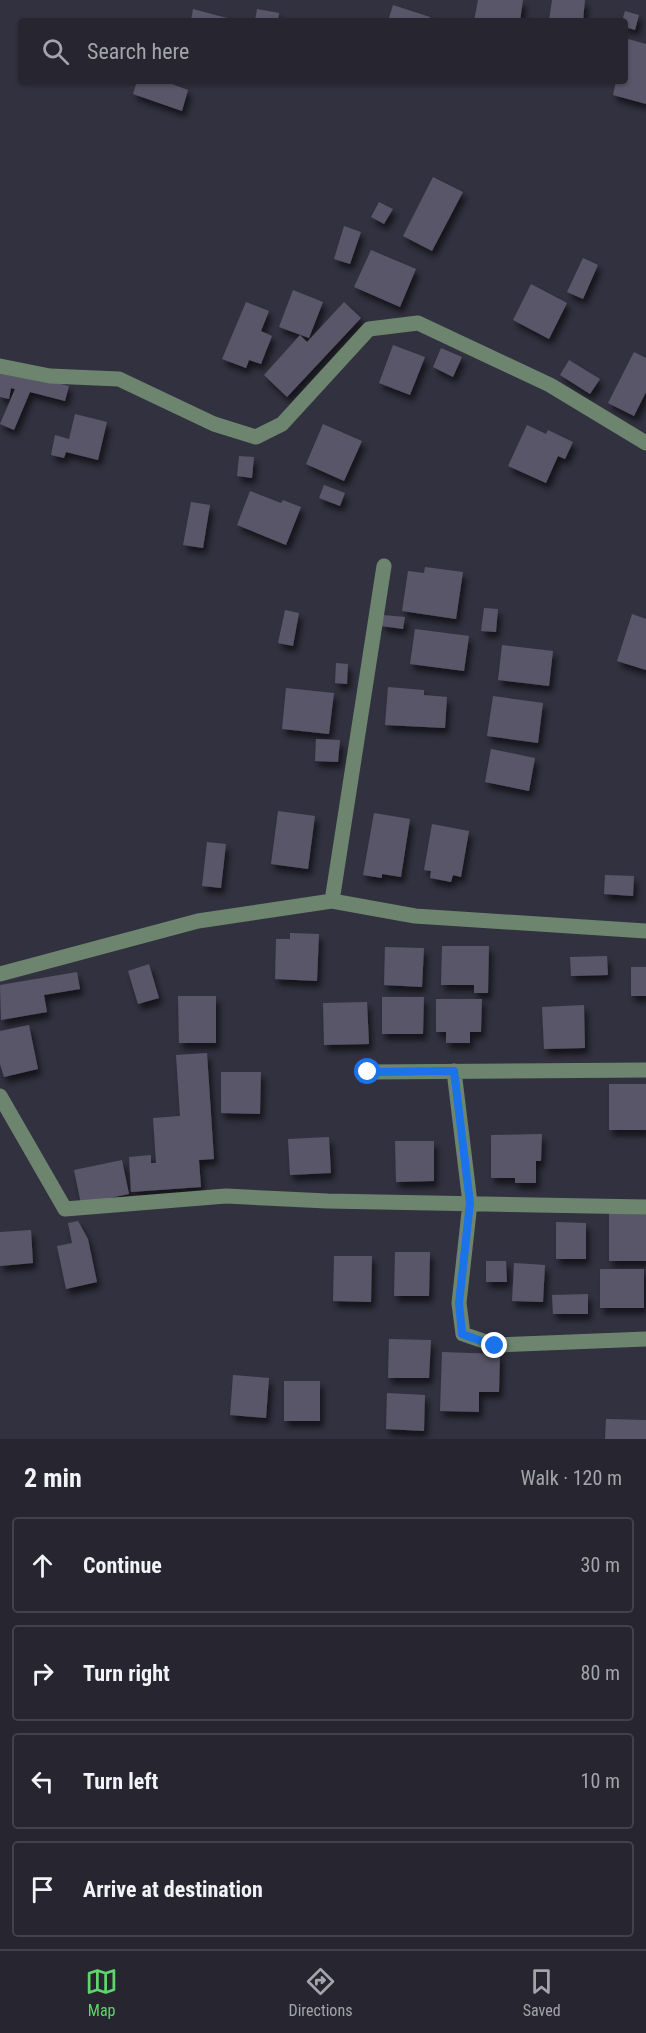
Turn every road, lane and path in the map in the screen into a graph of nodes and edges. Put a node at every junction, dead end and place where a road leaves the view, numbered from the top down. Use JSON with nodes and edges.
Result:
{"nodes":[{"id":1,"x":0,"y":366,"type":"edge"},
{"id":2,"x":646,"y":443,"type":"edge"},
{"id":3,"x":384,"y":566,"type":"dead end"},
{"id":4,"x":332,"y":901,"type":"junction"},
{"id":5,"x":646,"y":931,"type":"edge"},
{"id":6,"x":0,"y":974,"type":"edge"},
{"id":7,"x":646,"y":1070,"type":"edge"},
{"id":8,"x":454,"y":1071,"type":"junction"},
{"id":9,"x":368,"y":1072,"type":"dead end"},
{"id":10,"x":0,"y":1096,"type":"edge"},
{"id":11,"x":470,"y":1203,"type":"junction"},
{"id":12,"x":646,"y":1207,"type":"edge"},
{"id":13,"x":646,"y":1339,"type":"edge"}],
"edges":[{"from":1,"to":2,"type":"street"},
{"from":3,"to":4,"type":"street"},
{"from":4,"to":5,"type":"street"},
{"from":4,"to":6,"type":"street"},
{"from":7,"to":8,"type":"street"},
{"from":8,"to":9,"type":"street"},
{"from":8,"to":11,"type":"street"},
{"from":10,"to":11,"type":"street"},
{"from":11,"to":12,"type":"street"},
{"from":11,"to":13,"type":"street"}]}
